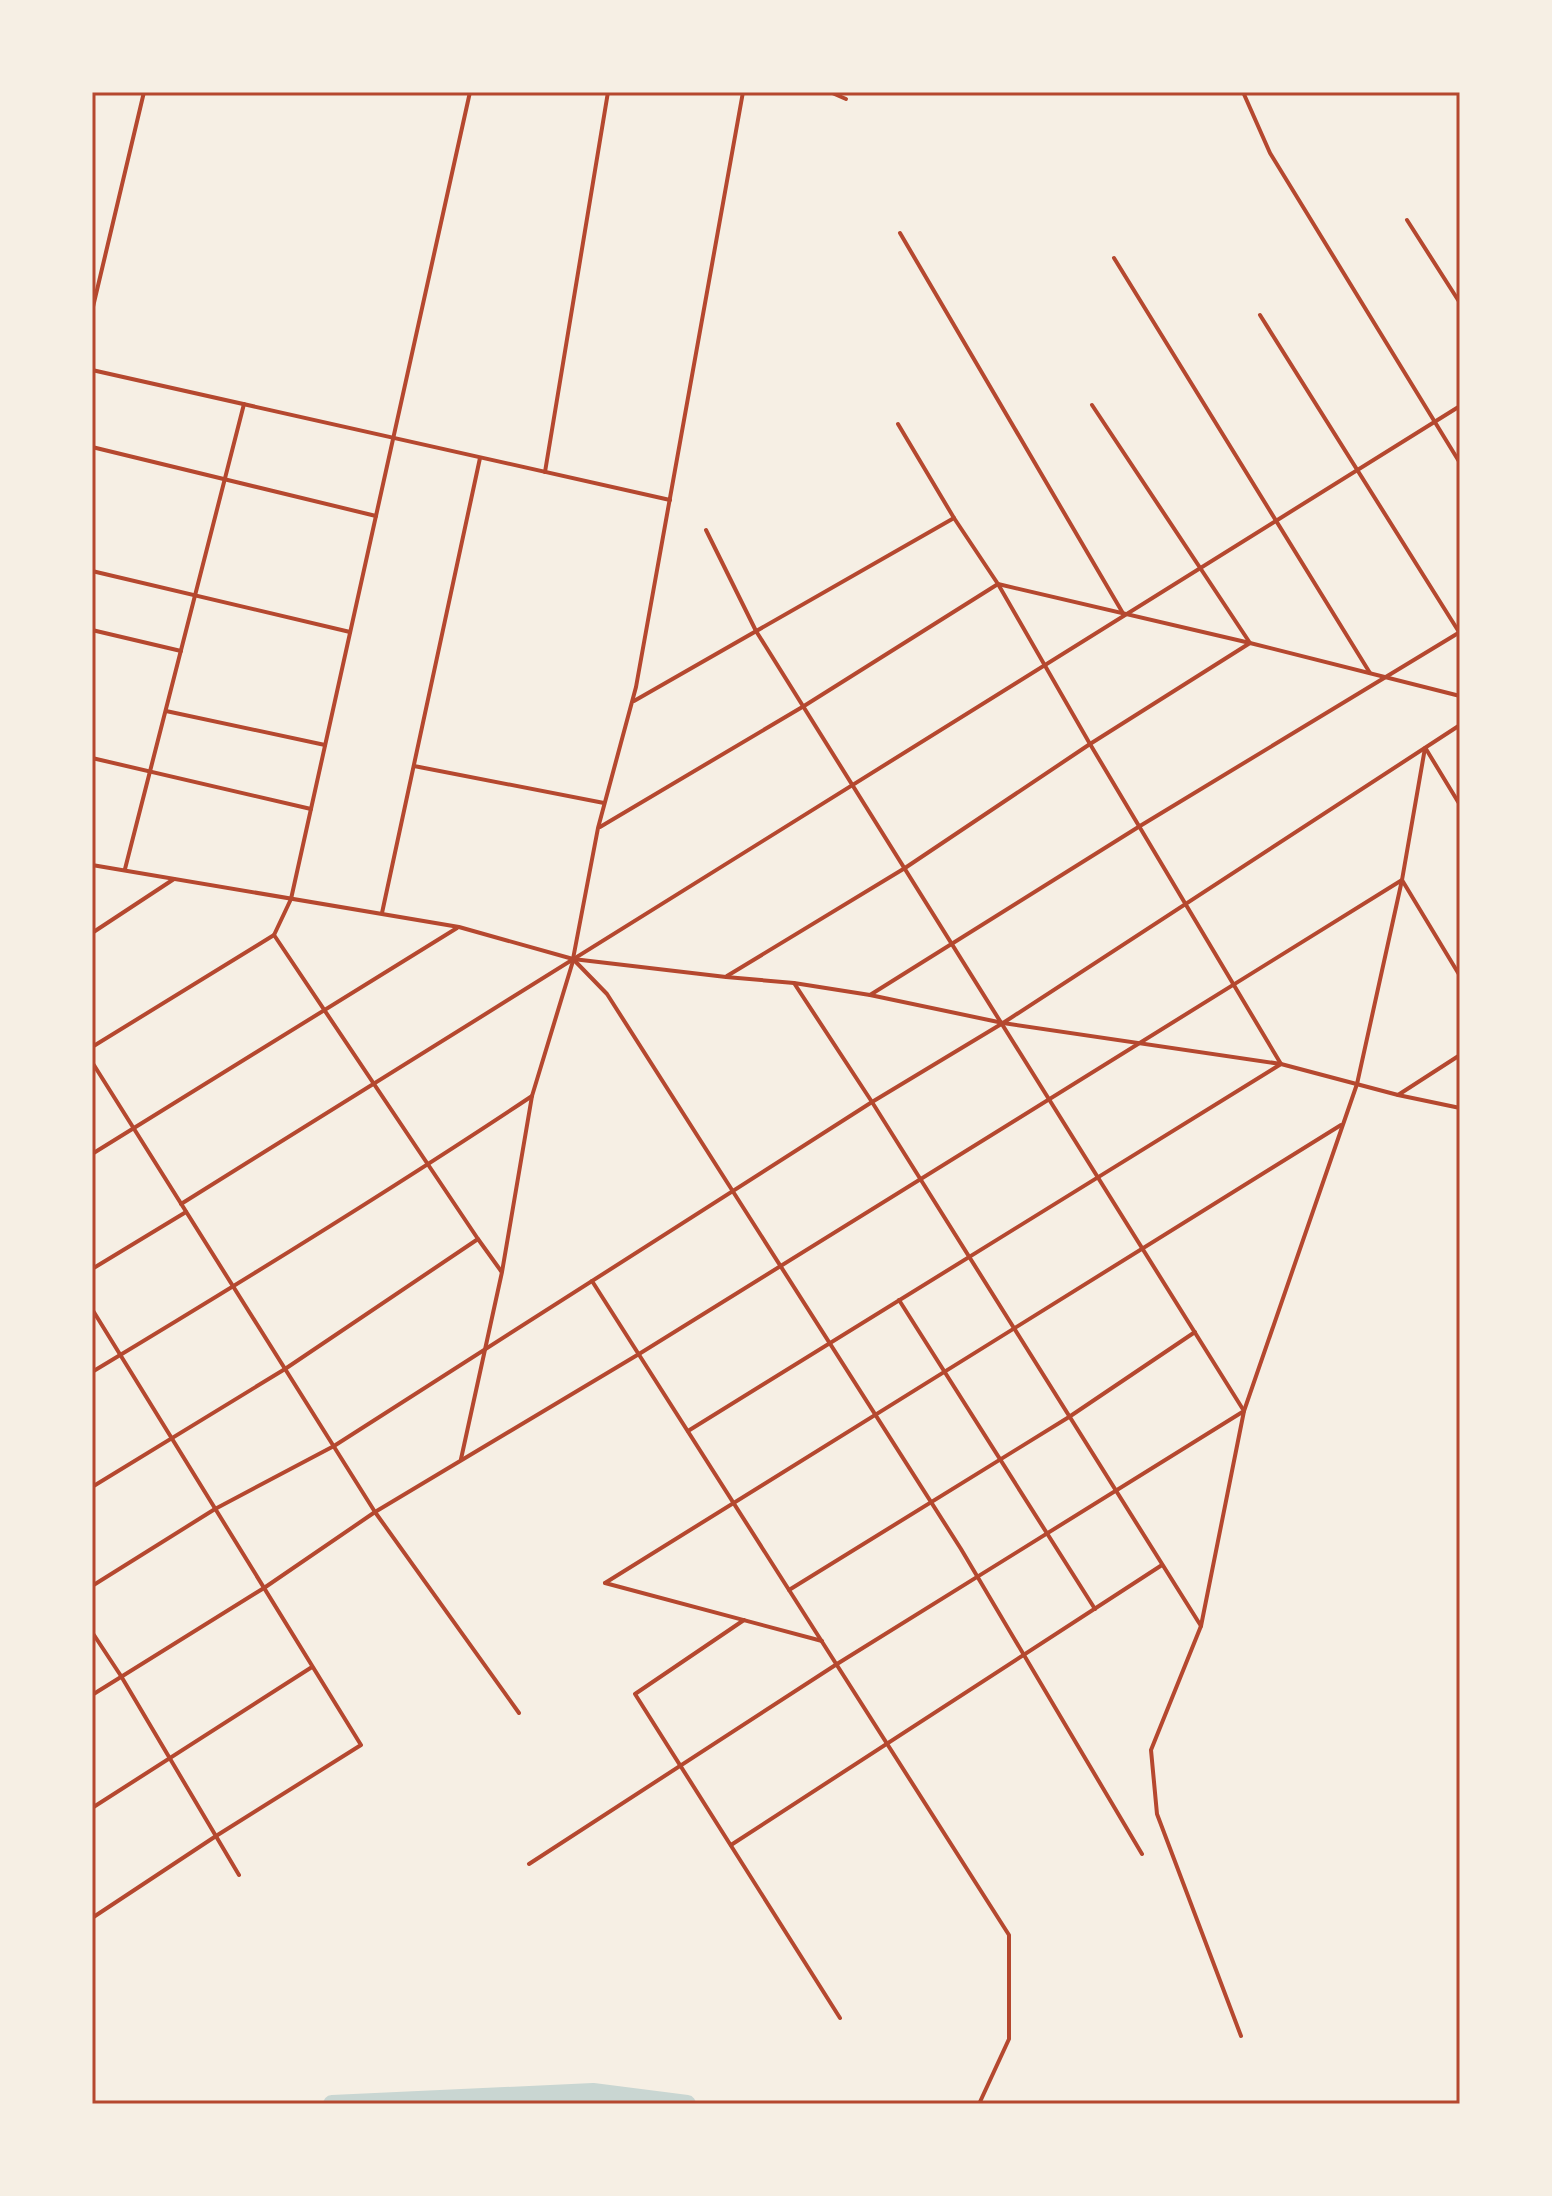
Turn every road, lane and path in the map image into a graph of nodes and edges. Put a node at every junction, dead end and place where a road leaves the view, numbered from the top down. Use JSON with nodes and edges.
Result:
{"nodes":[{"id":1,"x":144,"y":92,"type":"edge"},
{"id":2,"x":470,"y":92,"type":"edge"},
{"id":3,"x":608,"y":92,"type":"edge"},
{"id":4,"x":743,"y":92,"type":"edge"},
{"id":5,"x":830,"y":92,"type":"edge"},
{"id":6,"x":1243,"y":92,"type":"edge"},
{"id":7,"x":846,"y":99,"type":"dead end"},
{"id":8,"x":1407,"y":220,"type":"dead end"},
{"id":9,"x":900,"y":233,"type":"dead end"},
{"id":10,"x":1114,"y":258,"type":"dead end"},
{"id":11,"x":1460,"y":303,"type":"edge"},
{"id":12,"x":92,"y":311,"type":"edge"},
{"id":13,"x":1260,"y":315,"type":"dead end"},
{"id":14,"x":92,"y":370,"type":"edge"},
{"id":15,"x":244,"y":404,"type":"junction"},
{"id":16,"x":1092,"y":405,"type":"dead end"},
{"id":17,"x":1460,"y":406,"type":"edge"},
{"id":18,"x":1434,"y":422,"type":"junction"},
{"id":19,"x":898,"y":424,"type":"dead end"},
{"id":20,"x":393,"y":438,"type":"junction"},
{"id":21,"x":92,"y":447,"type":"edge"},
{"id":22,"x":481,"y":457,"type":"junction"},
{"id":23,"x":1460,"y":463,"type":"edge"},
{"id":24,"x":1357,"y":470,"type":"junction"},
{"id":25,"x":545,"y":472,"type":"junction"},
{"id":26,"x":225,"y":479,"type":"junction"},
{"id":27,"x":670,"y":500,"type":"junction"},
{"id":28,"x":376,"y":516,"type":"junction"},
{"id":29,"x":954,"y":518,"type":"junction"},
{"id":30,"x":1276,"y":520,"type":"junction"},
{"id":31,"x":706,"y":530,"type":"dead end"},
{"id":32,"x":1200,"y":568,"type":"junction"},
{"id":33,"x":92,"y":571,"type":"edge"},
{"id":34,"x":998,"y":584,"type":"junction"},
{"id":35,"x":196,"y":596,"type":"junction"},
{"id":36,"x":1124,"y":615,"type":"junction"},
{"id":37,"x":92,"y":630,"type":"edge"},
{"id":38,"x":756,"y":631,"type":"junction"},
{"id":39,"x":350,"y":632,"type":"junction"},
{"id":40,"x":1459,"y":632,"type":"edge"},
{"id":41,"x":1250,"y":643,"type":"junction"},
{"id":42,"x":181,"y":651,"type":"junction"},
{"id":43,"x":1043,"y":665,"type":"junction"},
{"id":44,"x":1370,"y":673,"type":"junction"},
{"id":45,"x":1387,"y":677,"type":"junction"},
{"id":46,"x":1460,"y":696,"type":"edge"},
{"id":47,"x":632,"y":702,"type":"junction"},
{"id":48,"x":804,"y":706,"type":"junction"},
{"id":49,"x":166,"y":711,"type":"junction"},
{"id":50,"x":1460,"y":725,"type":"edge"},
{"id":51,"x":1090,"y":744,"type":"junction"},
{"id":52,"x":325,"y":745,"type":"junction"},
{"id":53,"x":1425,"y":748,"type":"junction"},
{"id":54,"x":92,"y":758,"type":"edge"},
{"id":55,"x":414,"y":766,"type":"junction"},
{"id":56,"x":150,"y":772,"type":"junction"},
{"id":57,"x":853,"y":784,"type":"junction"},
{"id":58,"x":604,"y":803,"type":"junction"},
{"id":59,"x":1460,"y":805,"type":"edge"},
{"id":60,"x":311,"y":809,"type":"junction"},
{"id":61,"x":1140,"y":826,"type":"junction"},
{"id":62,"x":598,"y":828,"type":"junction"},
{"id":63,"x":92,"y":865,"type":"edge"},
{"id":64,"x":905,"y":868,"type":"junction"},
{"id":65,"x":125,"y":869,"type":"junction"},
{"id":66,"x":176,"y":878,"type":"junction"},
{"id":67,"x":1402,"y":880,"type":"junction"},
{"id":68,"x":291,"y":899,"type":"junction"},
{"id":69,"x":1186,"y":904,"type":"junction"},
{"id":70,"x":382,"y":913,"type":"junction"},
{"id":71,"x":459,"y":927,"type":"junction"},
{"id":72,"x":92,"y":933,"type":"edge"},
{"id":73,"x":274,"y":935,"type":"junction"},
{"id":74,"x":953,"y":944,"type":"junction"},
{"id":75,"x":573,"y":959,"type":"junction"},
{"id":76,"x":1460,"y":976,"type":"edge"},
{"id":77,"x":726,"y":977,"type":"junction"},
{"id":78,"x":794,"y":983,"type":"junction"},
{"id":79,"x":1234,"y":984,"type":"junction"},
{"id":80,"x":870,"y":995,"type":"junction"},
{"id":81,"x":324,"y":1010,"type":"junction"},
{"id":82,"x":1003,"y":1023,"type":"junction"},
{"id":83,"x":1140,"y":1043,"type":"junction"},
{"id":84,"x":92,"y":1047,"type":"edge"},
{"id":85,"x":1460,"y":1055,"type":"edge"},
{"id":86,"x":92,"y":1062,"type":"edge"},
{"id":87,"x":1281,"y":1064,"type":"junction"},
{"id":88,"x":374,"y":1083,"type":"junction"},
{"id":89,"x":1357,"y":1084,"type":"junction"},
{"id":90,"x":1398,"y":1095,"type":"junction"},
{"id":91,"x":532,"y":1096,"type":"junction"},
{"id":92,"x":1050,"y":1099,"type":"junction"},
{"id":93,"x":872,"y":1102,"type":"junction"},
{"id":94,"x":1460,"y":1108,"type":"edge"},
{"id":95,"x":1343,"y":1124,"type":"junction"},
{"id":96,"x":134,"y":1128,"type":"junction"},
{"id":97,"x":92,"y":1154,"type":"edge"},
{"id":98,"x":429,"y":1165,"type":"junction"},
{"id":99,"x":1098,"y":1177,"type":"junction"},
{"id":100,"x":920,"y":1179,"type":"junction"},
{"id":101,"x":732,"y":1191,"type":"junction"},
{"id":102,"x":181,"y":1204,"type":"junction"},
{"id":103,"x":186,"y":1212,"type":"junction"},
{"id":104,"x":478,"y":1239,"type":"junction"},
{"id":105,"x":1143,"y":1248,"type":"junction"},
{"id":106,"x":969,"y":1257,"type":"junction"},
{"id":107,"x":781,"y":1266,"type":"junction"},
{"id":108,"x":92,"y":1269,"type":"edge"},
{"id":109,"x":502,"y":1272,"type":"junction"},
{"id":110,"x":592,"y":1281,"type":"junction"},
{"id":111,"x":234,"y":1287,"type":"junction"},
{"id":112,"x":899,"y":1300,"type":"junction"},
{"id":113,"x":92,"y":1309,"type":"edge"},
{"id":114,"x":1014,"y":1329,"type":"junction"},
{"id":115,"x":1195,"y":1332,"type":"junction"},
{"id":116,"x":830,"y":1343,"type":"junction"},
{"id":117,"x":486,"y":1348,"type":"junction"},
{"id":118,"x":639,"y":1354,"type":"junction"},
{"id":119,"x":120,"y":1355,"type":"junction"},
{"id":120,"x":285,"y":1369,"type":"junction"},
{"id":121,"x":92,"y":1372,"type":"edge"},
{"id":122,"x":945,"y":1372,"type":"junction"},
{"id":123,"x":1244,"y":1411,"type":"junction"},
{"id":124,"x":875,"y":1415,"type":"junction"},
{"id":125,"x":1069,"y":1417,"type":"junction"},
{"id":126,"x":688,"y":1431,"type":"junction"},
{"id":127,"x":172,"y":1438,"type":"junction"},
{"id":128,"x":334,"y":1446,"type":"junction"},
{"id":129,"x":1000,"y":1460,"type":"junction"},
{"id":130,"x":461,"y":1461,"type":"junction"},
{"id":131,"x":92,"y":1487,"type":"edge"},
{"id":132,"x":1116,"y":1491,"type":"junction"},
{"id":133,"x":734,"y":1503,"type":"junction"},
{"id":134,"x":931,"y":1503,"type":"junction"},
{"id":135,"x":215,"y":1509,"type":"junction"},
{"id":136,"x":375,"y":1512,"type":"junction"},
{"id":137,"x":1047,"y":1533,"type":"junction"},
{"id":138,"x":1162,"y":1565,"type":"junction"},
{"id":139,"x":978,"y":1577,"type":"junction"},
{"id":140,"x":92,"y":1586,"type":"edge"},
{"id":141,"x":264,"y":1588,"type":"junction"},
{"id":142,"x":789,"y":1590,"type":"junction"},
{"id":143,"x":1095,"y":1609,"type":"junction"},
{"id":144,"x":744,"y":1620,"type":"junction"},
{"id":145,"x":1201,"y":1626,"type":"junction"},
{"id":146,"x":92,"y":1632,"type":"edge"},
{"id":147,"x":822,"y":1641,"type":"junction"},
{"id":148,"x":1024,"y":1655,"type":"junction"},
{"id":149,"x":837,"y":1664,"type":"junction"},
{"id":150,"x":313,"y":1667,"type":"junction"},
{"id":151,"x":121,"y":1676,"type":"junction"},
{"id":152,"x":92,"y":1695,"type":"edge"},
{"id":153,"x":519,"y":1713,"type":"dead end"},
{"id":154,"x":887,"y":1743,"type":"junction"},
{"id":155,"x":170,"y":1759,"type":"junction"},
{"id":156,"x":681,"y":1766,"type":"junction"},
{"id":157,"x":92,"y":1808,"type":"edge"},
{"id":158,"x":216,"y":1836,"type":"junction"},
{"id":159,"x":731,"y":1845,"type":"junction"},
{"id":160,"x":1142,"y":1854,"type":"dead end"},
{"id":161,"x":529,"y":1864,"type":"dead end"},
{"id":162,"x":239,"y":1875,"type":"dead end"},
{"id":163,"x":92,"y":1918,"type":"edge"},
{"id":164,"x":840,"y":2018,"type":"dead end"},
{"id":165,"x":1241,"y":2036,"type":"dead end"},
{"id":166,"x":979,"y":2104,"type":"edge"}],
"edges":[{"from":1,"to":12,"type":"street"},
{"from":2,"to":20,"type":"street"},
{"from":3,"to":25,"type":"street"},
{"from":4,"to":27,"type":"street"},
{"from":5,"to":7,"type":"street"},
{"from":6,"to":18,"type":"street"},
{"from":8,"to":11,"type":"street"},
{"from":9,"to":36,"type":"street"},
{"from":10,"to":30,"type":"street"},
{"from":13,"to":24,"type":"street"},
{"from":14,"to":15,"type":"street"},
{"from":15,"to":20,"type":"street"},
{"from":15,"to":26,"type":"street"},
{"from":16,"to":32,"type":"street"},
{"from":17,"to":18,"type":"street"},
{"from":18,"to":23,"type":"street"},
{"from":18,"to":24,"type":"street"},
{"from":19,"to":29,"type":"street"},
{"from":20,"to":22,"type":"street"},
{"from":20,"to":28,"type":"street"},
{"from":21,"to":26,"type":"street"},
{"from":22,"to":25,"type":"street"},
{"from":22,"to":55,"type":"street"},
{"from":24,"to":30,"type":"street"},
{"from":24,"to":40,"type":"street"},
{"from":25,"to":27,"type":"street"},
{"from":26,"to":28,"type":"street"},
{"from":26,"to":35,"type":"street"},
{"from":27,"to":47,"type":"street"},
{"from":28,"to":39,"type":"street"},
{"from":29,"to":34,"type":"street"},
{"from":29,"to":38,"type":"street"},
{"from":30,"to":32,"type":"street"},
{"from":30,"to":44,"type":"street"},
{"from":31,"to":38,"type":"street"},
{"from":32,"to":36,"type":"street"},
{"from":32,"to":41,"type":"street"},
{"from":33,"to":35,"type":"street"},
{"from":34,"to":36,"type":"street"},
{"from":34,"to":43,"type":"street"},
{"from":34,"to":48,"type":"street"},
{"from":35,"to":39,"type":"street"},
{"from":35,"to":42,"type":"street"},
{"from":36,"to":41,"type":"street"},
{"from":36,"to":43,"type":"street"},
{"from":37,"to":42,"type":"street"},
{"from":38,"to":47,"type":"street"},
{"from":38,"to":48,"type":"street"},
{"from":39,"to":52,"type":"street"},
{"from":40,"to":45,"type":"street"},
{"from":41,"to":44,"type":"street"},
{"from":41,"to":51,"type":"street"},
{"from":42,"to":49,"type":"street"},
{"from":43,"to":51,"type":"street"},
{"from":43,"to":57,"type":"street"},
{"from":44,"to":45,"type":"street"},
{"from":45,"to":46,"type":"street"},
{"from":45,"to":61,"type":"street"},
{"from":47,"to":58,"type":"street"},
{"from":48,"to":57,"type":"street"},
{"from":48,"to":62,"type":"street"},
{"from":49,"to":52,"type":"street"},
{"from":49,"to":56,"type":"street"},
{"from":50,"to":53,"type":"street"},
{"from":51,"to":61,"type":"street"},
{"from":51,"to":64,"type":"street"},
{"from":52,"to":60,"type":"street"},
{"from":53,"to":59,"type":"street"},
{"from":53,"to":67,"type":"street"},
{"from":53,"to":69,"type":"street"},
{"from":54,"to":56,"type":"street"},
{"from":55,"to":58,"type":"street"},
{"from":55,"to":70,"type":"street"},
{"from":56,"to":60,"type":"street"},
{"from":56,"to":65,"type":"street"},
{"from":57,"to":64,"type":"street"},
{"from":57,"to":75,"type":"street"},
{"from":58,"to":62,"type":"street"},
{"from":60,"to":68,"type":"street"},
{"from":61,"to":69,"type":"street"},
{"from":61,"to":74,"type":"street"},
{"from":62,"to":75,"type":"street"},
{"from":63,"to":65,"type":"street"},
{"from":64,"to":74,"type":"street"},
{"from":64,"to":77,"type":"street"},
{"from":65,"to":66,"type":"street"},
{"from":66,"to":68,"type":"street"},
{"from":66,"to":72,"type":"street"},
{"from":67,"to":76,"type":"street"},
{"from":67,"to":79,"type":"street"},
{"from":67,"to":89,"type":"street"},
{"from":68,"to":70,"type":"street"},
{"from":68,"to":73,"type":"street"},
{"from":69,"to":79,"type":"street"},
{"from":69,"to":82,"type":"street"},
{"from":70,"to":71,"type":"street"},
{"from":71,"to":75,"type":"street"},
{"from":71,"to":81,"type":"street"},
{"from":73,"to":81,"type":"street"},
{"from":73,"to":84,"type":"street"},
{"from":74,"to":80,"type":"street"},
{"from":74,"to":82,"type":"street"},
{"from":75,"to":77,"type":"street"},
{"from":75,"to":88,"type":"street"},
{"from":75,"to":91,"type":"street"},
{"from":75,"to":101,"type":"street"},
{"from":77,"to":78,"type":"street"},
{"from":78,"to":80,"type":"street"},
{"from":78,"to":93,"type":"street"},
{"from":79,"to":83,"type":"street"},
{"from":79,"to":87,"type":"street"},
{"from":80,"to":82,"type":"street"},
{"from":81,"to":88,"type":"street"},
{"from":81,"to":96,"type":"street"},
{"from":82,"to":83,"type":"street"},
{"from":82,"to":92,"type":"street"},
{"from":82,"to":93,"type":"street"},
{"from":83,"to":87,"type":"street"},
{"from":83,"to":92,"type":"street"},
{"from":85,"to":90,"type":"street"},
{"from":86,"to":96,"type":"street"},
{"from":87,"to":89,"type":"street"},
{"from":87,"to":99,"type":"street"},
{"from":88,"to":98,"type":"street"},
{"from":88,"to":102,"type":"street"},
{"from":89,"to":90,"type":"street"},
{"from":89,"to":95,"type":"street"},
{"from":90,"to":94,"type":"street"},
{"from":91,"to":98,"type":"street"},
{"from":91,"to":109,"type":"street"},
{"from":92,"to":99,"type":"street"},
{"from":92,"to":100,"type":"street"},
{"from":93,"to":100,"type":"street"},
{"from":93,"to":101,"type":"street"},
{"from":95,"to":105,"type":"street"},
{"from":95,"to":123,"type":"street"},
{"from":96,"to":97,"type":"street"},
{"from":96,"to":102,"type":"street"},
{"from":98,"to":104,"type":"street"},
{"from":98,"to":111,"type":"street"},
{"from":99,"to":105,"type":"street"},
{"from":99,"to":106,"type":"street"},
{"from":100,"to":106,"type":"street"},
{"from":100,"to":107,"type":"street"},
{"from":101,"to":107,"type":"street"},
{"from":101,"to":110,"type":"street"},
{"from":102,"to":103,"type":"street"},
{"from":103,"to":108,"type":"street"},
{"from":103,"to":111,"type":"street"},
{"from":104,"to":109,"type":"street"},
{"from":104,"to":120,"type":"street"},
{"from":105,"to":114,"type":"street"},
{"from":105,"to":115,"type":"street"},
{"from":106,"to":112,"type":"street"},
{"from":106,"to":114,"type":"street"},
{"from":107,"to":116,"type":"street"},
{"from":107,"to":118,"type":"street"},
{"from":109,"to":117,"type":"street"},
{"from":110,"to":117,"type":"street"},
{"from":110,"to":118,"type":"street"},
{"from":111,"to":119,"type":"street"},
{"from":111,"to":120,"type":"street"},
{"from":112,"to":116,"type":"street"},
{"from":112,"to":122,"type":"street"},
{"from":113,"to":119,"type":"street"},
{"from":114,"to":122,"type":"street"},
{"from":114,"to":125,"type":"street"},
{"from":115,"to":123,"type":"street"},
{"from":115,"to":125,"type":"street"},
{"from":116,"to":124,"type":"street"},
{"from":116,"to":126,"type":"street"},
{"from":117,"to":128,"type":"street"},
{"from":117,"to":130,"type":"street"},
{"from":118,"to":126,"type":"street"},
{"from":118,"to":130,"type":"street"},
{"from":119,"to":121,"type":"street"},
{"from":119,"to":127,"type":"street"},
{"from":120,"to":127,"type":"street"},
{"from":120,"to":128,"type":"street"},
{"from":122,"to":124,"type":"street"},
{"from":122,"to":129,"type":"street"},
{"from":123,"to":132,"type":"street"},
{"from":123,"to":145,"type":"street"},
{"from":124,"to":133,"type":"street"},
{"from":124,"to":134,"type":"street"},
{"from":125,"to":129,"type":"street"},
{"from":125,"to":132,"type":"street"},
{"from":126,"to":133,"type":"street"},
{"from":127,"to":131,"type":"street"},
{"from":127,"to":135,"type":"street"},
{"from":128,"to":135,"type":"street"},
{"from":128,"to":136,"type":"street"},
{"from":129,"to":134,"type":"street"},
{"from":129,"to":137,"type":"street"},
{"from":130,"to":136,"type":"street"},
{"from":132,"to":137,"type":"street"},
{"from":132,"to":138,"type":"street"},
{"from":133,"to":142,"type":"street"},
{"from":133,"to":144,"type":"street"},
{"from":134,"to":139,"type":"street"},
{"from":134,"to":142,"type":"street"},
{"from":135,"to":140,"type":"street"},
{"from":135,"to":141,"type":"street"},
{"from":136,"to":141,"type":"street"},
{"from":136,"to":153,"type":"street"},
{"from":137,"to":139,"type":"street"},
{"from":137,"to":143,"type":"street"},
{"from":138,"to":143,"type":"street"},
{"from":138,"to":145,"type":"street"},
{"from":139,"to":148,"type":"street"},
{"from":139,"to":149,"type":"street"},
{"from":141,"to":150,"type":"street"},
{"from":141,"to":151,"type":"street"},
{"from":142,"to":147,"type":"street"},
{"from":143,"to":148,"type":"street"},
{"from":144,"to":147,"type":"street"},
{"from":144,"to":156,"type":"street"},
{"from":145,"to":165,"type":"street"},
{"from":146,"to":151,"type":"street"},
{"from":147,"to":149,"type":"street"},
{"from":148,"to":154,"type":"street"},
{"from":148,"to":160,"type":"street"},
{"from":149,"to":154,"type":"street"},
{"from":149,"to":156,"type":"street"},
{"from":150,"to":155,"type":"street"},
{"from":150,"to":158,"type":"street"},
{"from":151,"to":152,"type":"street"},
{"from":151,"to":155,"type":"street"},
{"from":154,"to":159,"type":"street"},
{"from":154,"to":166,"type":"street"},
{"from":155,"to":157,"type":"street"},
{"from":155,"to":158,"type":"street"},
{"from":156,"to":159,"type":"street"},
{"from":156,"to":161,"type":"street"},
{"from":158,"to":162,"type":"street"},
{"from":158,"to":163,"type":"street"},
{"from":159,"to":164,"type":"street"}]}
